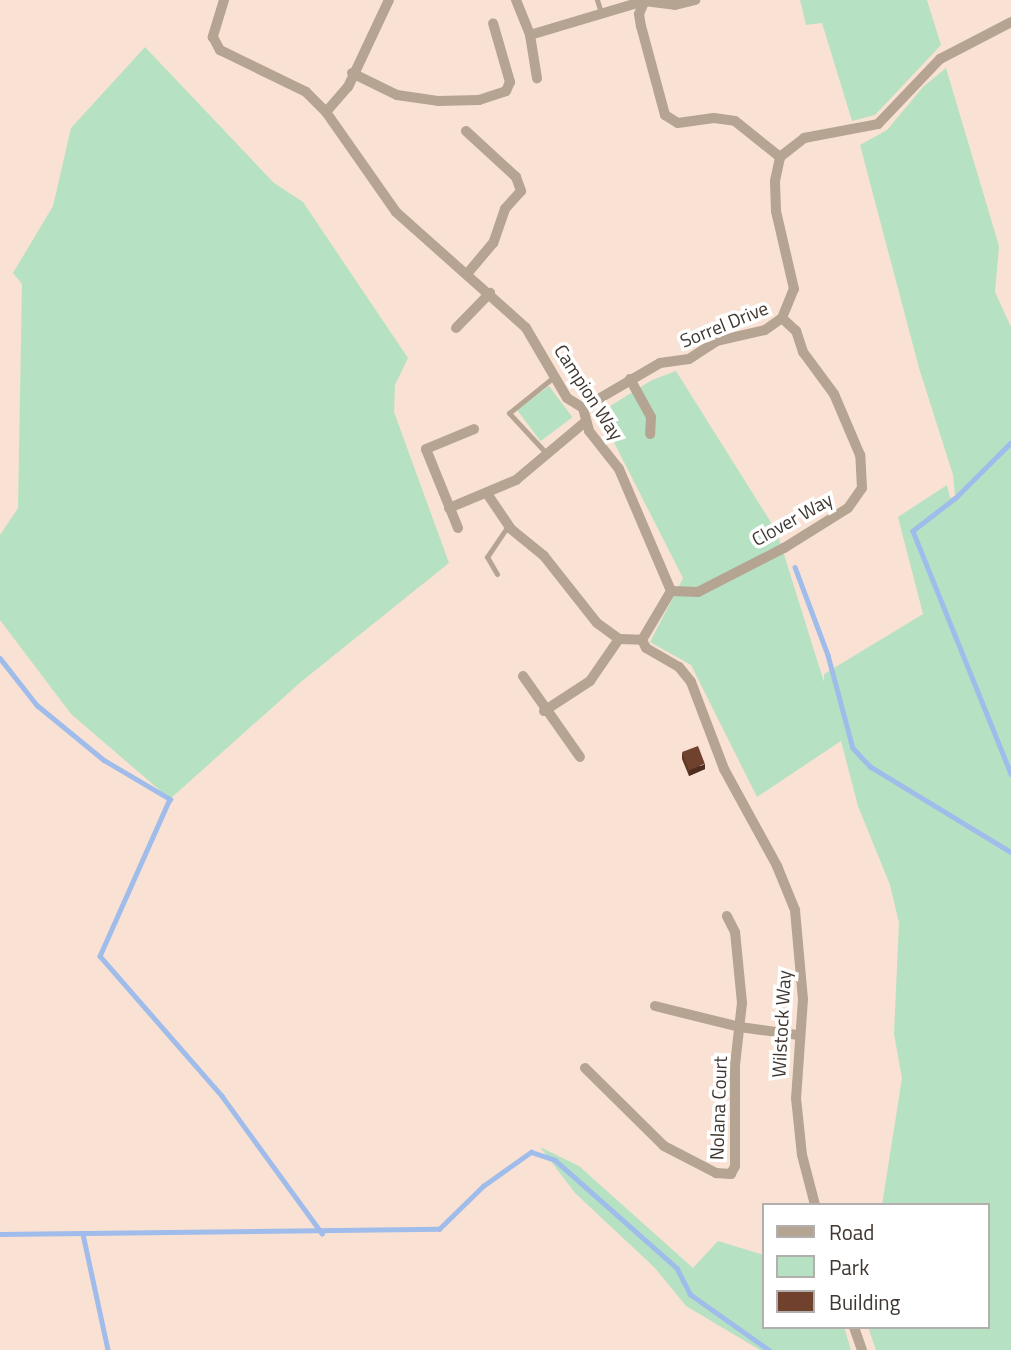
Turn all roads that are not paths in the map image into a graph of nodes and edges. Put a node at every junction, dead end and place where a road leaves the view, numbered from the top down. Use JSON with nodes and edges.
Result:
{"nodes":[{"id":1,"x":224,"y":0,"type":"edge"},
{"id":2,"x":389,"y":0,"type":"edge"},
{"id":3,"x":516,"y":0,"type":"edge"},
{"id":4,"x":597,"y":0,"type":"edge"},
{"id":5,"x":695,"y":0,"type":"edge"},
{"id":6,"x":645,"y":1,"type":"edge"},
{"id":7,"x":601,"y":12,"type":"junction"},
{"id":8,"x":1011,"y":22,"type":"edge"},
{"id":9,"x":493,"y":23,"type":"dead end"},
{"id":10,"x":530,"y":35,"type":"junction"},
{"id":11,"x":352,"y":74,"type":"junction"},
{"id":12,"x":537,"y":78,"type":"dead end"},
{"id":13,"x":326,"y":112,"type":"junction"},
{"id":14,"x":466,"y":131,"type":"dead end"},
{"id":15,"x":780,"y":157,"type":"junction"},
{"id":16,"x":467,"y":274,"type":"junction"},
{"id":17,"x":490,"y":293,"type":"junction"},
{"id":18,"x":782,"y":318,"type":"junction"},
{"id":19,"x":456,"y":328,"type":"dead end"},
{"id":20,"x":555,"y":376,"type":"junction"},
{"id":21,"x":630,"y":379,"type":"junction"},
{"id":22,"x":583,"y":408,"type":"junction"},
{"id":23,"x":584,"y":423,"type":"junction"},
{"id":24,"x":474,"y":429,"type":"dead end"},
{"id":25,"x":650,"y":434,"type":"dead end"},
{"id":26,"x":547,"y":454,"type":"junction"},
{"id":27,"x":488,"y":495,"type":"junction"},
{"id":28,"x":449,"y":508,"type":"junction"},
{"id":29,"x":508,"y":526,"type":"junction"},
{"id":30,"x":457,"y":528,"type":"dead end"},
{"id":31,"x":496,"y":574,"type":"dead end"},
{"id":32,"x":671,"y":591,"type":"junction"},
{"id":33,"x":619,"y":639,"type":"junction"},
{"id":34,"x":642,"y":640,"type":"junction"},
{"id":35,"x":523,"y":676,"type":"dead end"},
{"id":36,"x":544,"y":711,"type":"junction"},
{"id":37,"x":580,"y":757,"type":"dead end"},
{"id":38,"x":727,"y":916,"type":"dead end"},
{"id":39,"x":655,"y":1006,"type":"dead end"},
{"id":40,"x":740,"y":1027,"type":"junction"},
{"id":41,"x":798,"y":1035,"type":"junction"},
{"id":42,"x":585,"y":1068,"type":"dead end"},
{"id":43,"x":815,"y":1203,"type":"edge"},
{"id":44,"x":856,"y":1329,"type":"edge"},
{"id":45,"x":862,"y":1350,"type":"edge"}],
"edges":[{"from":1,"to":13,"type":"street","name":"Campion Way"},
{"from":2,"to":11,"type":"street"},
{"from":3,"to":10,"type":"street"},
{"from":4,"to":7,"type":"lane"},
{"from":5,"to":6,"type":"street"},
{"from":6,"to":7,"type":"street"},
{"from":6,"to":15,"type":"street"},
{"from":7,"to":10,"type":"street"},
{"from":8,"to":15,"type":"street"},
{"from":9,"to":11,"type":"street"},
{"from":10,"to":12,"type":"street"},
{"from":11,"to":13,"type":"street"},
{"from":13,"to":16,"type":"street","name":"Campion Way"},
{"from":14,"to":16,"type":"street"},
{"from":15,"to":18,"type":"street","name":"Sorrel Drive"},
{"from":16,"to":17,"type":"street","name":"Campion Way"},
{"from":17,"to":19,"type":"street"},
{"from":17,"to":20,"type":"street","name":"Campion Way"},
{"from":18,"to":21,"type":"street","name":"Sorrel Drive"},
{"from":18,"to":32,"type":"street","name":"Clover Way"},
{"from":20,"to":22,"type":"street","name":"Campion Way"},
{"from":20,"to":26,"type":"lane"},
{"from":21,"to":22,"type":"street","name":"Sorrel Drive"},
{"from":21,"to":25,"type":"street"},
{"from":22,"to":23,"type":"street","name":"Campion Way"},
{"from":23,"to":26,"type":"street"},
{"from":23,"to":32,"type":"street","name":"Campion Way"},
{"from":24,"to":28,"type":"street"},
{"from":26,"to":27,"type":"street"},
{"from":27,"to":28,"type":"street"},
{"from":27,"to":29,"type":"street"},
{"from":28,"to":30,"type":"street"},
{"from":29,"to":31,"type":"lane"},
{"from":29,"to":33,"type":"street"},
{"from":32,"to":34,"type":"street"},
{"from":33,"to":34,"type":"street"},
{"from":33,"to":36,"type":"street"},
{"from":34,"to":41,"type":"street","name":"Wilstock Way"},
{"from":35,"to":36,"type":"street"},
{"from":36,"to":37,"type":"street"},
{"from":38,"to":40,"type":"street"},
{"from":39,"to":40,"type":"street"},
{"from":40,"to":41,"type":"street"},
{"from":40,"to":42,"type":"street","name":"Nolana Court"},
{"from":41,"to":43,"type":"street","name":"Wilstock Way"},
{"from":44,"to":45,"type":"street"}]}
